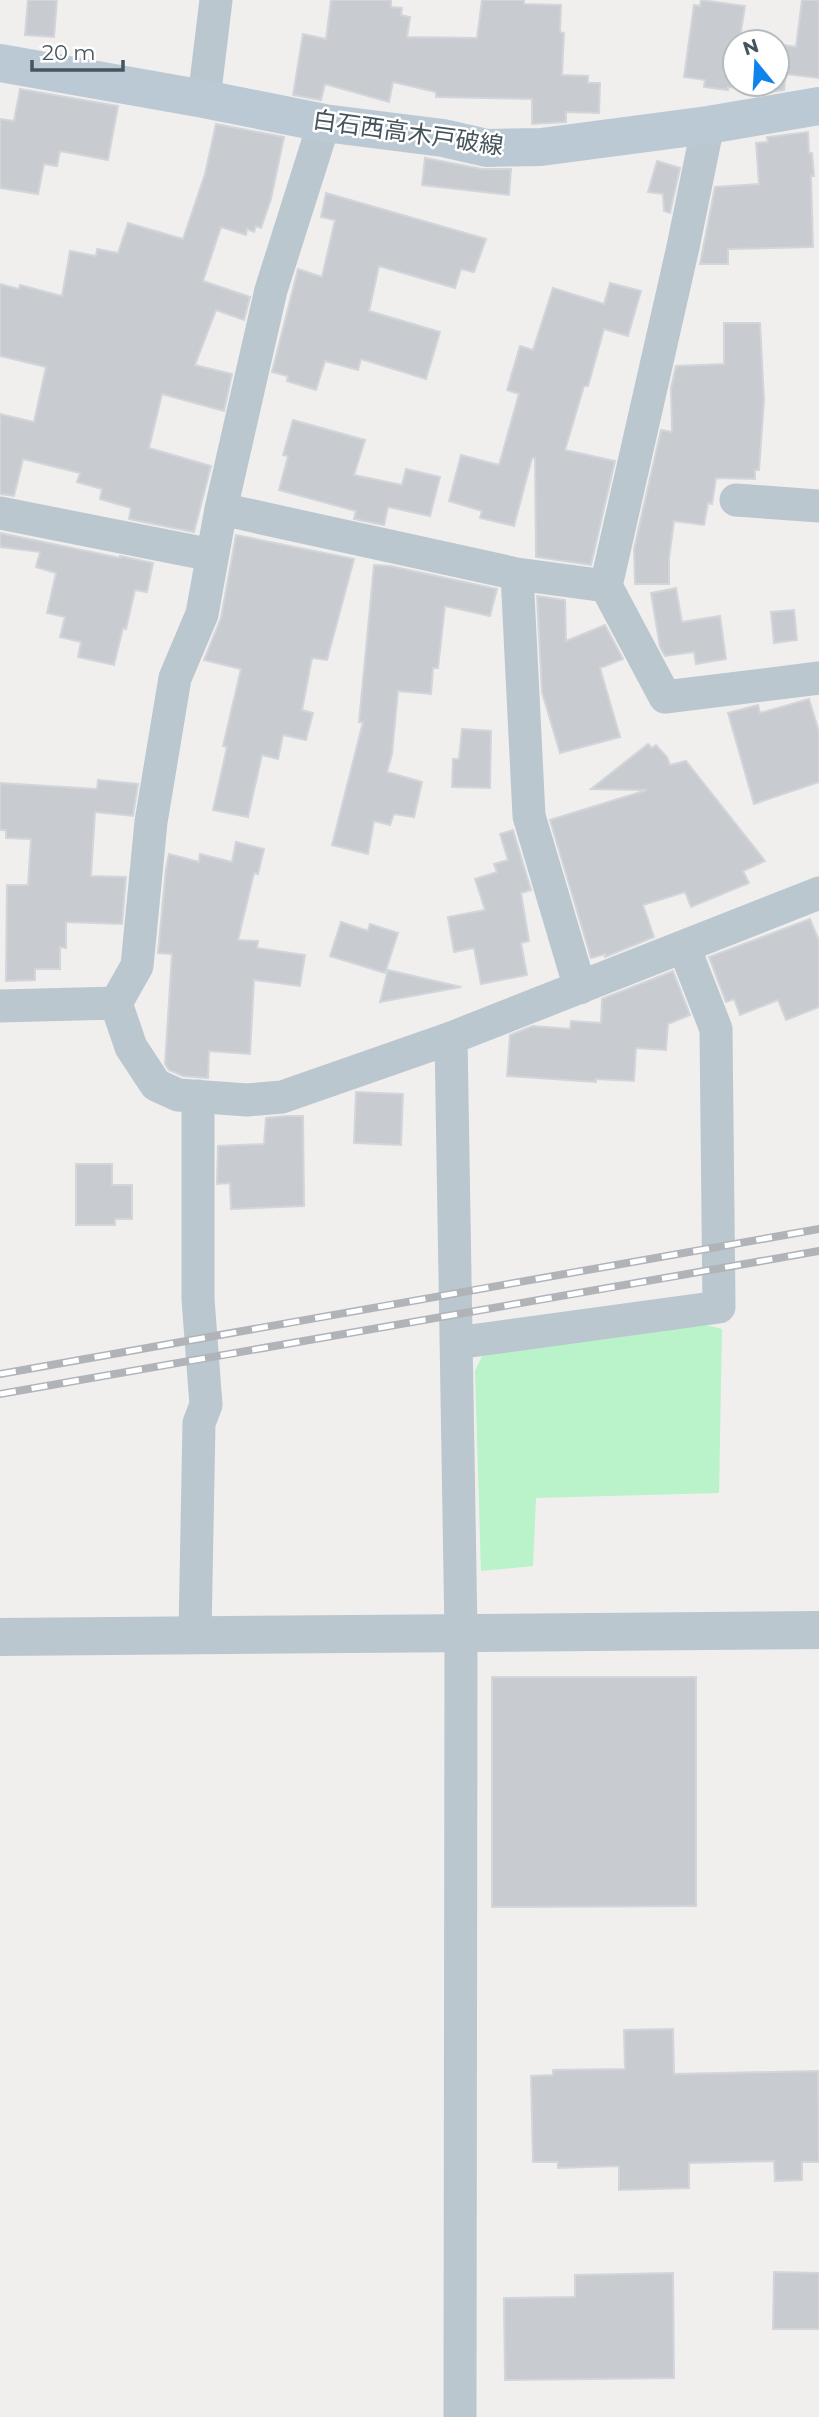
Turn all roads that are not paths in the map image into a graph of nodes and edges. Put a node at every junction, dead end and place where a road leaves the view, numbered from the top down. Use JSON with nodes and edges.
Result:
{"nodes":[{"id":1,"x":216,"y":0,"type":"edge"},
{"id":2,"x":0,"y":63,"type":"edge"},
{"id":3,"x":204,"y":99,"type":"junction"},
{"id":4,"x":819,"y":106,"type":"edge"},
{"id":5,"x":324,"y":124,"type":"junction"},
{"id":6,"x":708,"y":125,"type":"junction"},
{"id":7,"x":736,"y":500,"type":"dead end"},
{"id":8,"x":819,"y":506,"type":"edge"},
{"id":9,"x":221,"y":509,"type":"junction"},
{"id":10,"x":0,"y":513,"type":"edge"},
{"id":11,"x":212,"y":555,"type":"junction"},
{"id":12,"x":517,"y":575,"type":"junction"},
{"id":13,"x":606,"y":586,"type":"junction"},
{"id":14,"x":819,"y":678,"type":"edge"},
{"id":15,"x":819,"y":893,"type":"edge"},
{"id":16,"x":684,"y":947,"type":"junction"},
{"id":17,"x":580,"y":988,"type":"junction"},
{"id":18,"x":116,"y":1003,"type":"junction"},
{"id":19,"x":0,"y":1006,"type":"edge"},
{"id":20,"x":451,"y":1038,"type":"junction"},
{"id":21,"x":198,"y":1096,"type":"junction"},
{"id":22,"x":456,"y":1343,"type":"junction"},
{"id":23,"x":819,"y":1630,"type":"edge"},
{"id":24,"x":461,"y":1633,"type":"junction"},
{"id":25,"x":195,"y":1634,"type":"junction"},
{"id":26,"x":0,"y":1637,"type":"edge"},
{"id":27,"x":460,"y":2417,"type":"edge"}],
"edges":[{"from":1,"to":3,"type":"street"},
{"from":2,"to":3,"type":"main road","name":"白石西高木戸破線"},
{"from":3,"to":5,"type":"main road","name":"白石西高木戸破線"},
{"from":4,"to":6,"type":"main road","name":"白石西高木戸破線"},
{"from":5,"to":6,"type":"main road","name":"白石西高木戸破線"},
{"from":5,"to":9,"type":"street"},
{"from":6,"to":13,"type":"street"},
{"from":7,"to":8,"type":"street"},
{"from":9,"to":11,"type":"street"},
{"from":9,"to":12,"type":"street"},
{"from":10,"to":11,"type":"street"},
{"from":11,"to":18,"type":"street"},
{"from":12,"to":13,"type":"street"},
{"from":12,"to":17,"type":"street"},
{"from":13,"to":14,"type":"street"},
{"from":15,"to":16,"type":"street"},
{"from":16,"to":17,"type":"street"},
{"from":16,"to":22,"type":"street"},
{"from":17,"to":20,"type":"street"},
{"from":18,"to":19,"type":"street"},
{"from":18,"to":21,"type":"street"},
{"from":20,"to":21,"type":"street"},
{"from":20,"to":22,"type":"street"},
{"from":21,"to":25,"type":"street"},
{"from":22,"to":24,"type":"street"},
{"from":23,"to":24,"type":"street"},
{"from":24,"to":25,"type":"street"},
{"from":24,"to":27,"type":"street"},
{"from":25,"to":26,"type":"street"}]}
